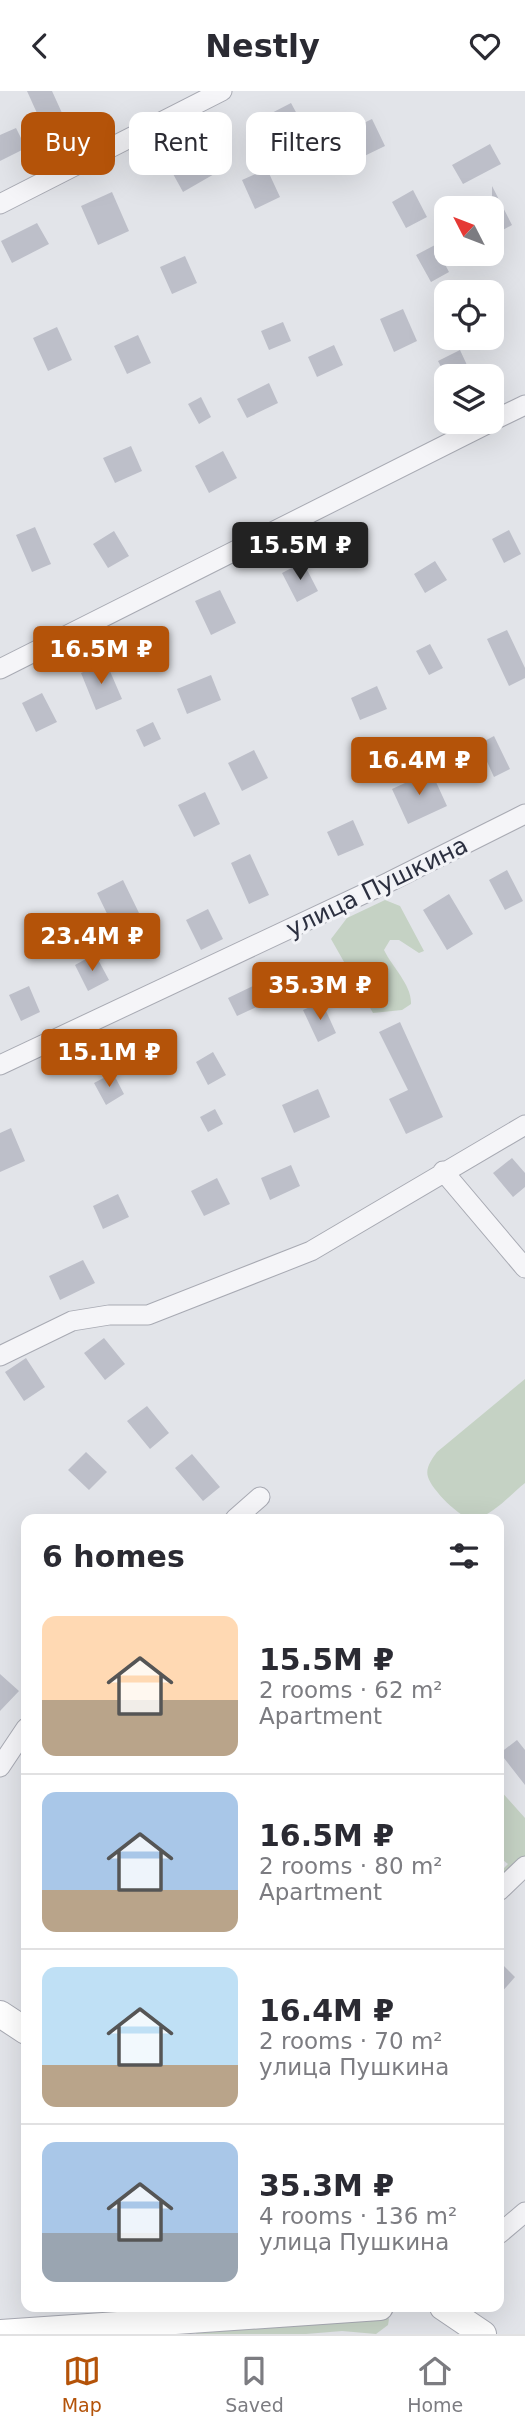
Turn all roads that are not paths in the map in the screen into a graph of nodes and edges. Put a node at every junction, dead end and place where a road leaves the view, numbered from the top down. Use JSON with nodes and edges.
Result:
{"nodes":[{"id":1,"x":222,"y":91,"type":"edge"},
{"id":2,"x":0,"y":204,"type":"edge"},
{"id":3,"x":525,"y":405,"type":"edge"},
{"id":4,"x":504,"y":416,"type":"edge"},
{"id":5,"x":467,"y":434,"type":"edge"},
{"id":6,"x":0,"y":669,"type":"edge"},
{"id":7,"x":525,"y":814,"type":"edge"},
{"id":8,"x":0,"y":1065,"type":"edge"},
{"id":9,"x":525,"y":1125,"type":"edge"},
{"id":10,"x":443,"y":1171,"type":"junction"},
{"id":11,"x":525,"y":1268,"type":"edge"},
{"id":12,"x":0,"y":1356,"type":"edge"},
{"id":13,"x":260,"y":1497,"type":"dead end"},
{"id":14,"x":240,"y":1514,"type":"edge"},
{"id":15,"x":21,"y":1736,"type":"edge"},
{"id":16,"x":0,"y":1767,"type":"edge"},
{"id":17,"x":525,"y":1866,"type":"edge"},
{"id":18,"x":504,"y":1886,"type":"edge"},
{"id":19,"x":0,"y":2014,"type":"edge"},
{"id":20,"x":21,"y":2028,"type":"edge"},
{"id":21,"x":525,"y":2212,"type":"edge"},
{"id":22,"x":504,"y":2230,"type":"edge"},
{"id":23,"x":332,"y":2312,"type":"edge"},
{"id":24,"x":450,"y":2312,"type":"edge"},
{"id":25,"x":190,"y":2327,"type":"edge"},
{"id":26,"x":0,"y":2333,"type":"edge"},
{"id":27,"x":483,"y":2334,"type":"edge"}],
"edges":[{"from":1,"to":2,"type":"street"},
{"from":3,"to":4,"type":"street"},
{"from":5,"to":6,"type":"street"},
{"from":7,"to":8,"type":"street","name":"улица Пушкина"},
{"from":9,"to":10,"type":"street"},
{"from":10,"to":11,"type":"street"},
{"from":10,"to":12,"type":"street"},
{"from":13,"to":14,"type":"street"},
{"from":15,"to":16,"type":"street"},
{"from":17,"to":18,"type":"street"},
{"from":19,"to":20,"type":"street"},
{"from":21,"to":22,"type":"street"},
{"from":23,"to":25,"type":"street"},
{"from":24,"to":27,"type":"street"},
{"from":25,"to":26,"type":"street"}]}
